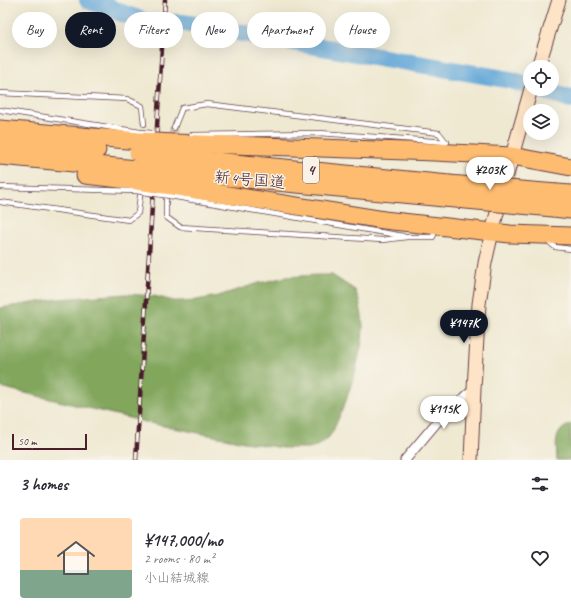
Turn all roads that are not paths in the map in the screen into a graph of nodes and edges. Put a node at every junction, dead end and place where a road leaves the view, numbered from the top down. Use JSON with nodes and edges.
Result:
{"nodes":[{"id":1,"x":559,"y":0,"type":"edge"},
{"id":2,"x":540,"y":60,"type":"edge"},
{"id":3,"x":0,"y":93,"type":"edge"},
{"id":4,"x":529,"y":96,"type":"edge"},
{"id":5,"x":0,"y":110,"type":"edge"},
{"id":6,"x":144,"y":124,"type":"dead end"},
{"id":7,"x":0,"y":129,"type":"edge"},
{"id":8,"x":154,"y":134,"type":"dead end"},
{"id":9,"x":0,"y":141,"type":"edge"},
{"id":10,"x":447,"y":147,"type":"junction"},
{"id":11,"x":0,"y":156,"type":"edge"},
{"id":12,"x":512,"y":156,"type":"junction"},
{"id":13,"x":173,"y":164,"type":"junction"},
{"id":14,"x":0,"y":166,"type":"edge"},
{"id":15,"x":138,"y":166,"type":"junction"},
{"id":16,"x":571,"y":167,"type":"edge"},
{"id":17,"x":0,"y":187,"type":"edge"},
{"id":18,"x":560,"y":199,"type":"edge"},
{"id":19,"x":0,"y":202,"type":"edge"},
{"id":20,"x":571,"y":210,"type":"edge"},
{"id":21,"x":438,"y":226,"type":"junction"},
{"id":22,"x":492,"y":232,"type":"junction"},
{"id":23,"x":541,"y":235,"type":"junction"},
{"id":24,"x":571,"y":236,"type":"edge"},
{"id":25,"x":406,"y":237,"type":"junction"},
{"id":26,"x":571,"y":249,"type":"edge"},
{"id":27,"x":474,"y":389,"type":"junction"},
{"id":28,"x":404,"y":460,"type":"edge"},
{"id":29,"x":472,"y":460,"type":"edge"}],
"edges":[{"from":1,"to":2,"type":"main road"},
{"from":3,"to":6,"type":"lane"},
{"from":4,"to":12,"type":"main road"},
{"from":5,"to":15,"type":"lane"},
{"from":7,"to":15,"type":"highway"},
{"from":8,"to":15,"type":"lane","bridge":true},
{"from":9,"to":15,"type":"highway"},
{"from":10,"to":12,"type":"highway"},
{"from":10,"to":13,"type":"highway"},
{"from":10,"to":13,"type":"lane"},
{"from":11,"to":15,"type":"highway"},
{"from":12,"to":16,"type":"highway"},
{"from":12,"to":22,"type":"main road"},
{"from":13,"to":15,"type":"highway","bridge":true},
{"from":13,"to":15,"type":"highway","bridge":true},
{"from":13,"to":18,"type":"highway","name":"新4号国道","number":"4","bridge":true},
{"from":13,"to":21,"type":"highway"},
{"from":13,"to":25,"type":"lane"},
{"from":13,"to":25,"type":"lane"},
{"from":14,"to":15,"type":"highway"},
{"from":15,"to":17,"type":"lane"},
{"from":15,"to":19,"type":"lane"},
{"from":18,"to":20,"type":"highway","name":"新4号国道","number":"4"},
{"from":21,"to":22,"type":"highway"},
{"from":21,"to":25,"type":"lane"},
{"from":22,"to":23,"type":"highway"},
{"from":22,"to":27,"type":"main road"},
{"from":23,"to":24,"type":"highway"},
{"from":23,"to":26,"type":"lane"},
{"from":27,"to":28,"type":"street"},
{"from":27,"to":29,"type":"main road"}]}
